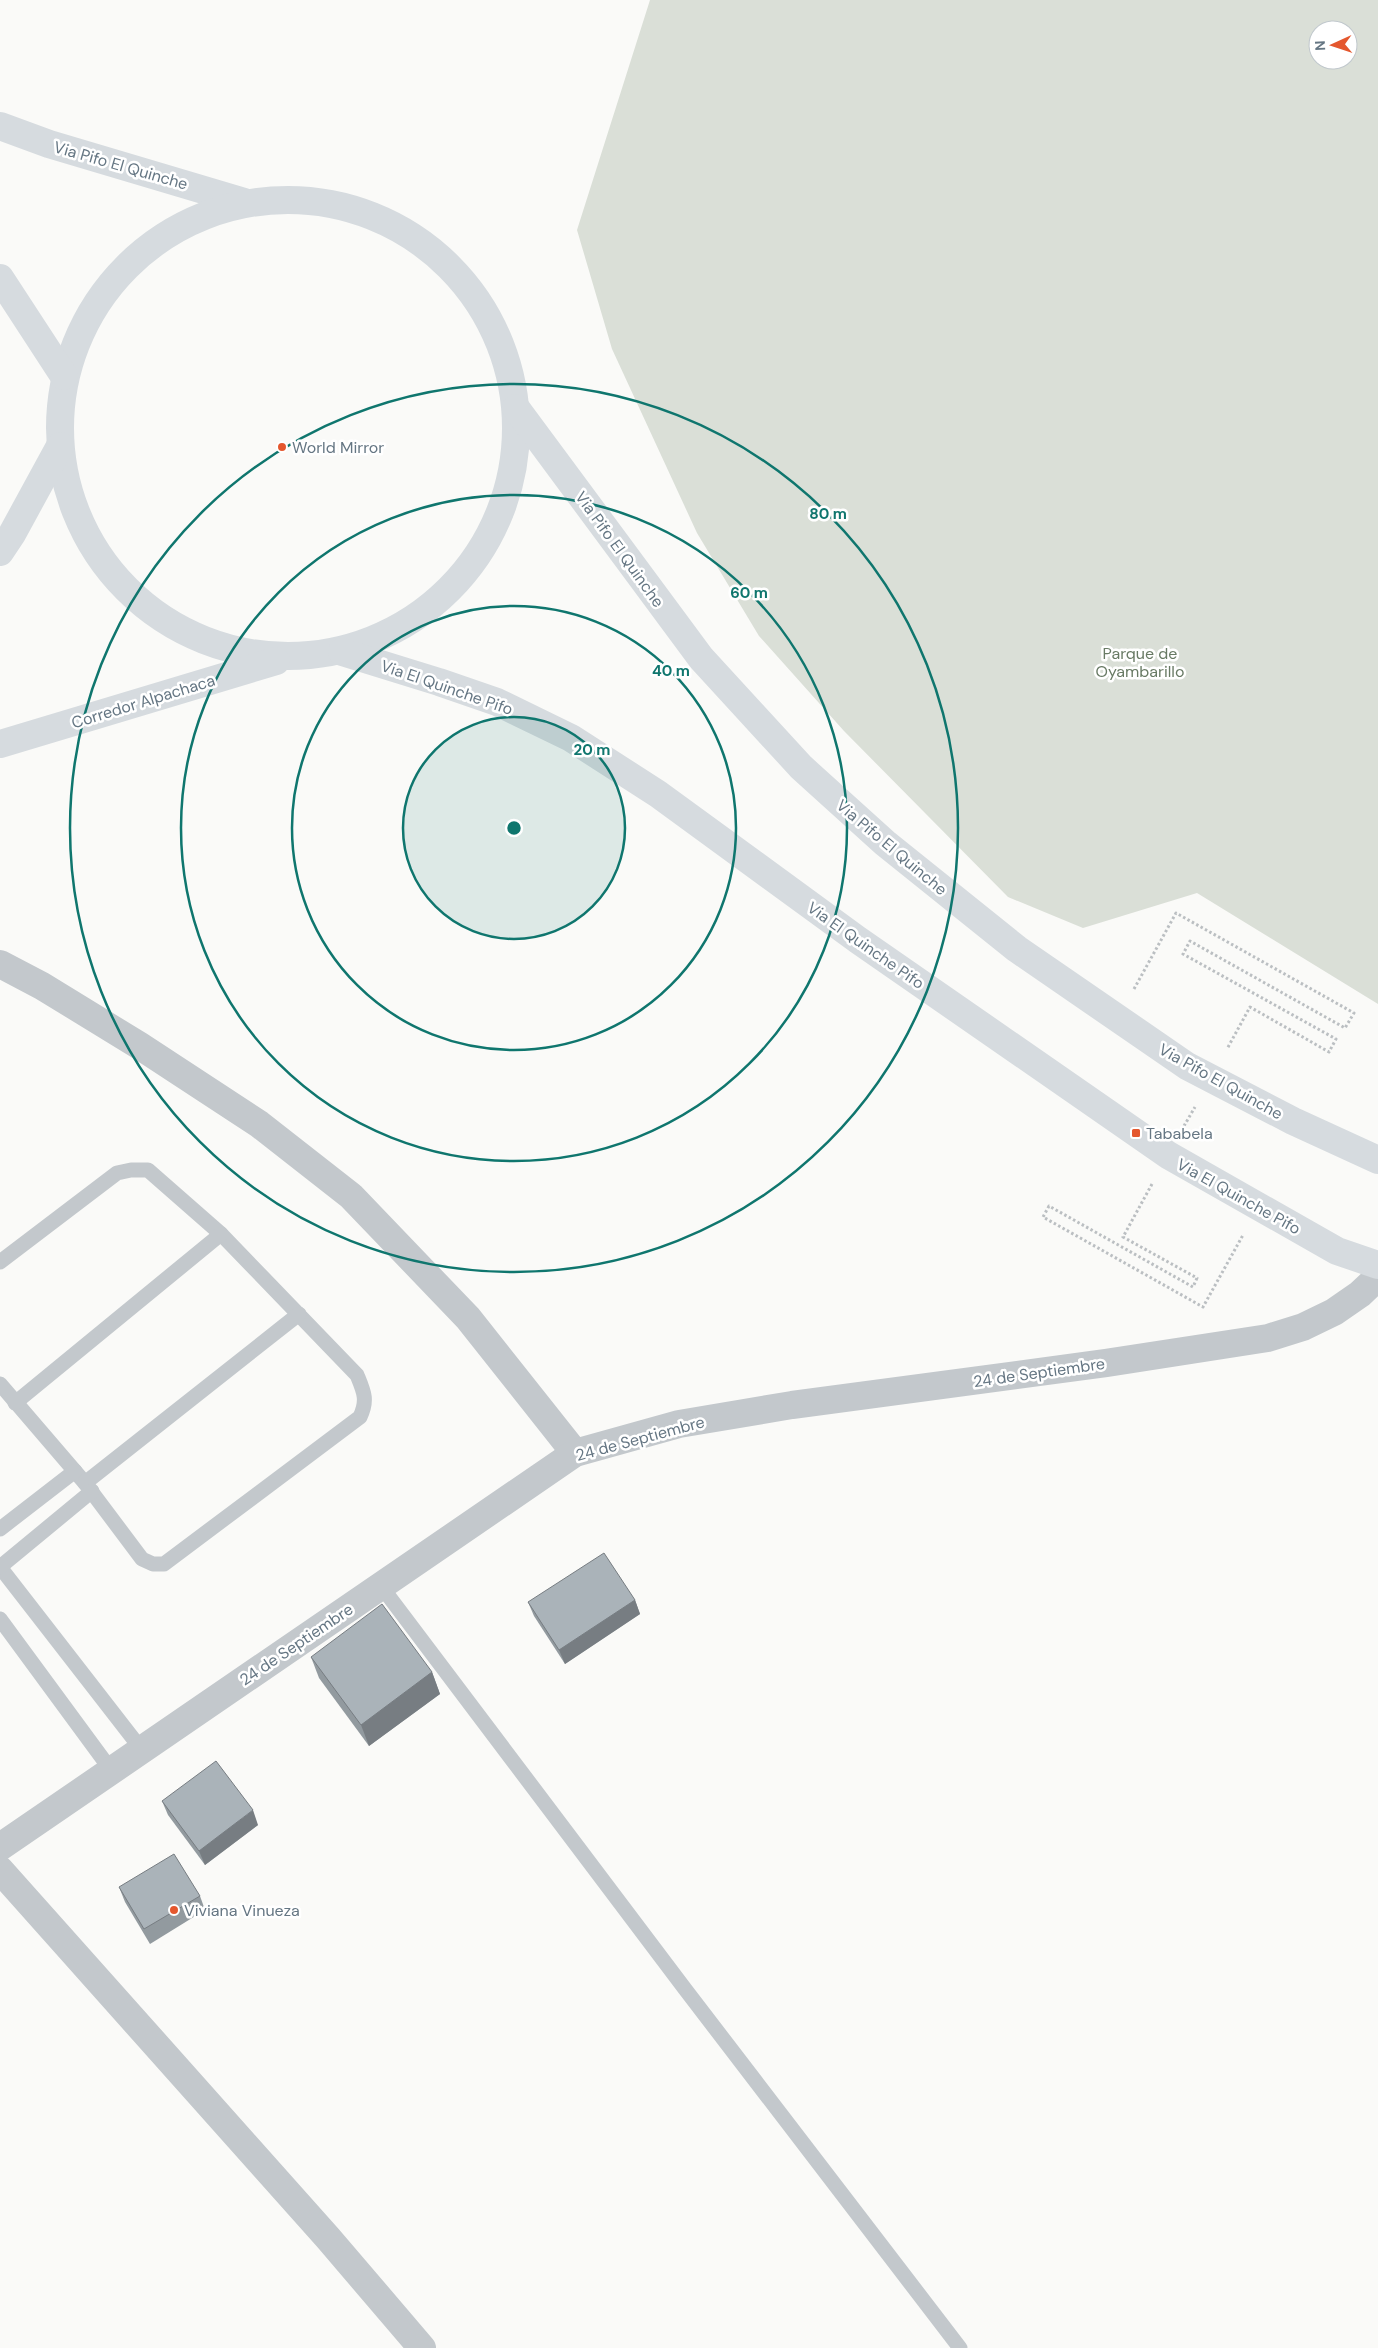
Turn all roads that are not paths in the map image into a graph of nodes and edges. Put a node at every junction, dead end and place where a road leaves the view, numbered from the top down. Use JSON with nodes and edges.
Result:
{"nodes":[{"id":1,"x":0,"y":126,"type":"edge"},
{"id":2,"x":244,"y":202,"type":"junction"},
{"id":3,"x":0,"y":278,"type":"edge"},
{"id":4,"x":64,"y":376,"type":"junction"},
{"id":5,"x":516,"y":408,"type":"junction"},
{"id":6,"x":60,"y":446,"type":"junction"},
{"id":7,"x":0,"y":552,"type":"edge"},
{"id":8,"x":342,"y":652,"type":"junction"},
{"id":9,"x":285,"y":658,"type":"junction"},
{"id":10,"x":0,"y":744,"type":"edge"},
{"id":11,"x":0,"y":964,"type":"edge"},
{"id":12,"x":0,"y":977,"type":"edge"},
{"id":13,"x":42,"y":986,"type":"junction"},
{"id":14,"x":1378,"y":1160,"type":"edge"},
{"id":15,"x":221,"y":1234,"type":"junction"},
{"id":16,"x":0,"y":1262,"type":"edge"},
{"id":17,"x":1378,"y":1265,"type":"edge"},
{"id":18,"x":1378,"y":1277,"type":"edge"},
{"id":19,"x":299,"y":1314,"type":"junction"},
{"id":20,"x":0,"y":1384,"type":"edge"},
{"id":21,"x":15,"y":1403,"type":"junction"},
{"id":22,"x":575,"y":1452,"type":"junction"},
{"id":23,"x":75,"y":1471,"type":"junction"},
{"id":24,"x":89,"y":1487,"type":"junction"},
{"id":25,"x":0,"y":1529,"type":"edge"},
{"id":26,"x":0,"y":1567,"type":"edge"},
{"id":27,"x":381,"y":1586,"type":"junction"},
{"id":28,"x":0,"y":1619,"type":"edge"},
{"id":29,"x":142,"y":1750,"type":"junction"},
{"id":30,"x":111,"y":1770,"type":"junction"},
{"id":31,"x":0,"y":1847,"type":"edge"},
{"id":32,"x":0,"y":1870,"type":"edge"},
{"id":33,"x":422,"y":2348,"type":"edge"},
{"id":34,"x":960,"y":2348,"type":"edge"}],
"edges":[{"from":1,"to":2,"type":"highway","name":"Via Pifo El Quinche"},
{"from":2,"to":4,"type":"highway"},
{"from":2,"to":5,"type":"highway"},
{"from":3,"to":4,"type":"highway"},
{"from":4,"to":6,"type":"highway"},
{"from":5,"to":8,"type":"highway"},
{"from":5,"to":14,"type":"highway","name":"Via Pifo El Quinche"},
{"from":6,"to":7,"type":"highway"},
{"from":6,"to":9,"type":"highway"},
{"from":8,"to":9,"type":"highway"},
{"from":8,"to":17,"type":"highway","name":"Via El Quinche Pifo"},
{"from":9,"to":10,"type":"highway","name":"Corredor Alpachaca"},
{"from":11,"to":13,"type":"street"},
{"from":12,"to":13,"type":"street"},
{"from":13,"to":22,"type":"street"},
{"from":15,"to":16,"type":"lane"},
{"from":15,"to":19,"type":"lane"},
{"from":15,"to":21,"type":"lane"},
{"from":18,"to":22,"type":"street","name":"24 de Septiembre"},
{"from":19,"to":24,"type":"lane"},
{"from":19,"to":24,"type":"lane"},
{"from":20,"to":21,"type":"lane"},
{"from":21,"to":23,"type":"lane"},
{"from":22,"to":27,"type":"street","name":"24 de Septiembre"},
{"from":23,"to":24,"type":"lane"},
{"from":23,"to":25,"type":"lane"},
{"from":24,"to":26,"type":"lane"},
{"from":26,"to":29,"type":"lane"},
{"from":27,"to":29,"type":"street","name":"24 de Septiembre"},
{"from":27,"to":34,"type":"lane"},
{"from":28,"to":30,"type":"lane"},
{"from":29,"to":30,"type":"street","name":"24 de Septiembre"},
{"from":30,"to":31,"type":"street","name":"24 de Septiembre"},
{"from":32,"to":33,"type":"street"}]}
